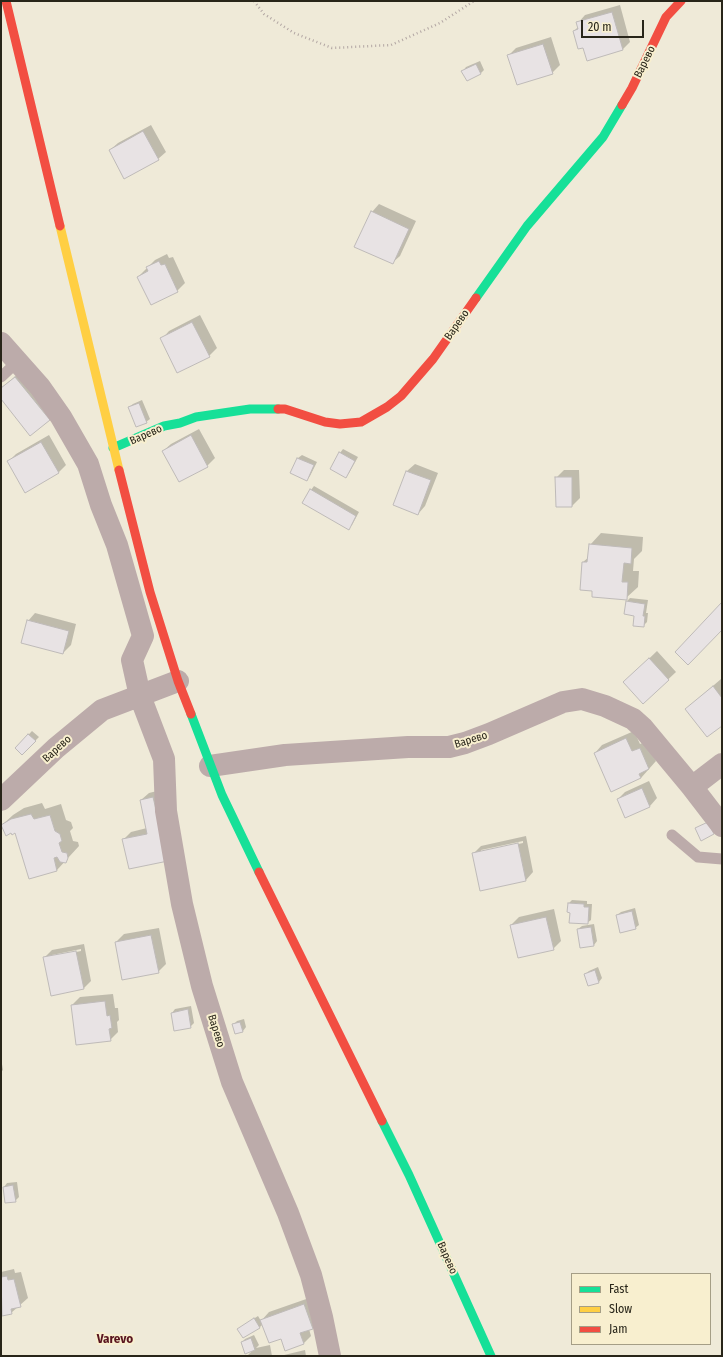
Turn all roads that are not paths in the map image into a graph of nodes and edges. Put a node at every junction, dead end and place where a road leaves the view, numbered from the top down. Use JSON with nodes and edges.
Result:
{"nodes":[{"id":1,"x":6,"y":1,"type":"edge"},
{"id":2,"x":681,"y":1,"type":"edge"},
{"id":3,"x":1,"y":343,"type":"edge"},
{"id":4,"x":18,"y":361,"type":"junction"},
{"id":5,"x":1,"y":377,"type":"edge"},
{"id":6,"x":113,"y":448,"type":"junction"},
{"id":7,"x":178,"y":681,"type":"junction"},
{"id":8,"x":140,"y":696,"type":"junction"},
{"id":9,"x":722,"y":764,"type":"edge"},
{"id":10,"x":210,"y":766,"type":"junction"},
{"id":11,"x":692,"y":787,"type":"junction"},
{"id":12,"x":1,"y":800,"type":"edge"},
{"id":13,"x":722,"y":826,"type":"edge"},
{"id":14,"x":672,"y":835,"type":"dead end"},
{"id":15,"x":722,"y":859,"type":"edge"},
{"id":16,"x":330,"y":1356,"type":"edge"},
{"id":17,"x":490,"y":1356,"type":"edge"}],
"edges":[{"from":1,"to":6,"type":"street","name":"Варево"},
{"from":2,"to":6,"type":"street","name":"Варево"},
{"from":3,"to":4,"type":"street","name":"Варево"},
{"from":4,"to":5,"type":"lane"},
{"from":4,"to":8,"type":"street","name":"Варево"},
{"from":6,"to":7,"type":"street","name":"Варево"},
{"from":7,"to":8,"type":"street","name":"Варево"},
{"from":7,"to":10,"type":"street","name":"Варево"},
{"from":8,"to":12,"type":"street","name":"Варево"},
{"from":8,"to":16,"type":"street","name":"Варево"},
{"from":9,"to":11,"type":"street"},
{"from":10,"to":11,"type":"street","name":"Варево"},
{"from":10,"to":17,"type":"street","name":"Варево"},
{"from":11,"to":13,"type":"street","name":"Варево"},
{"from":14,"to":15,"type":"lane"}]}
